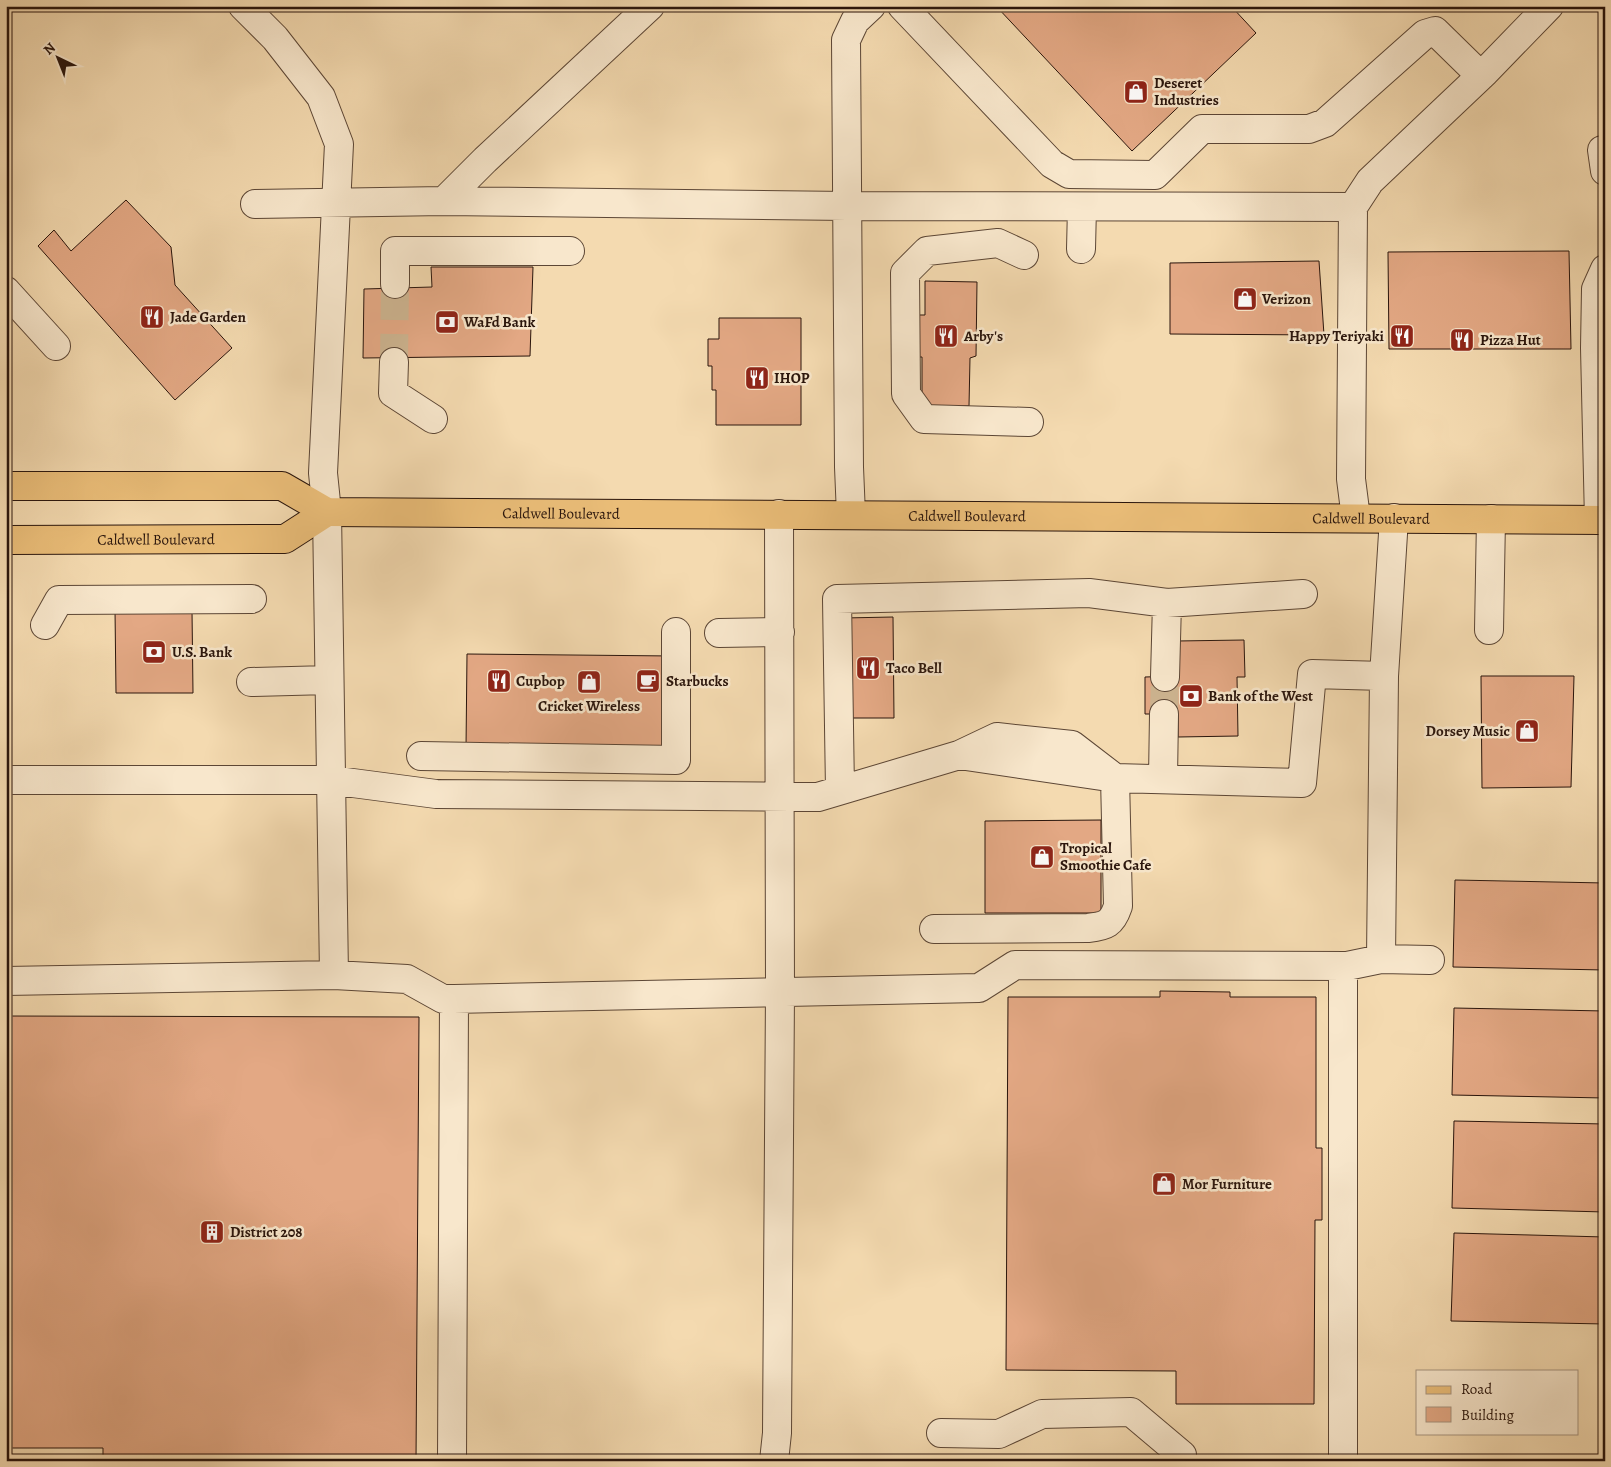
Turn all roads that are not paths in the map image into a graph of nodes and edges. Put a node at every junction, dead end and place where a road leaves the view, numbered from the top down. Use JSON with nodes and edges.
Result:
{"nodes":[{"id":1,"x":243,"y":6,"type":"edge"},
{"id":2,"x":650,"y":6,"type":"edge"},
{"id":3,"x":870,"y":6,"type":"edge"},
{"id":4,"x":902,"y":6,"type":"edge"},
{"id":5,"x":1549,"y":6,"type":"edge"},
{"id":6,"x":1481,"y":76,"type":"junction"},
{"id":7,"x":444,"y":201,"type":"junction"},
{"id":8,"x":255,"y":204,"type":"dead end"},
{"id":9,"x":337,"y":204,"type":"junction"},
{"id":10,"x":847,"y":206,"type":"junction"},
{"id":11,"x":1082,"y":207,"type":"junction"},
{"id":12,"x":1353,"y":207,"type":"junction"},
{"id":13,"x":1081,"y":249,"type":"dead end"},
{"id":14,"x":570,"y":251,"type":"dead end"},
{"id":15,"x":1024,"y":255,"type":"dead end"},
{"id":16,"x":1605,"y":270,"type":"edge"},
{"id":17,"x":395,"y":284,"type":"tunnel mouth"},
{"id":18,"x":6,"y":291,"type":"edge"},
{"id":19,"x":56,"y":346,"type":"dead end"},
{"id":20,"x":394,"y":362,"type":"tunnel mouth"},
{"id":21,"x":433,"y":419,"type":"dead end"},
{"id":22,"x":1029,"y":422,"type":"dead end"},
{"id":23,"x":6,"y":486,"type":"edge"},
{"id":24,"x":327,"y":512,"type":"junction"},
{"id":25,"x":779,"y":514,"type":"junction"},
{"id":26,"x":851,"y":515,"type":"junction"},
{"id":27,"x":1356,"y":518,"type":"junction"},
{"id":28,"x":1394,"y":518,"type":"junction"},
{"id":29,"x":1491,"y":519,"type":"junction"},
{"id":30,"x":1602,"y":520,"type":"edge"},
{"id":31,"x":6,"y":540,"type":"edge"},
{"id":32,"x":1303,"y":594,"type":"dead end"},
{"id":33,"x":252,"y":599,"type":"dead end"},
{"id":34,"x":1167,"y":603,"type":"junction"},
{"id":35,"x":45,"y":625,"type":"dead end"},
{"id":36,"x":1489,"y":630,"type":"dead end"},
{"id":37,"x":676,"y":632,"type":"dead end"},
{"id":38,"x":780,"y":632,"type":"junction"},
{"id":39,"x":719,"y":633,"type":"dead end"},
{"id":40,"x":1384,"y":676,"type":"junction"},
{"id":41,"x":1165,"y":677,"type":"tunnel mouth"},
{"id":42,"x":329,"y":680,"type":"junction"},
{"id":43,"x":251,"y":682,"type":"dead end"},
{"id":44,"x":1164,"y":714,"type":"tunnel mouth"},
{"id":45,"x":421,"y":756,"type":"dead end"},
{"id":46,"x":1115,"y":778,"type":"junction"},
{"id":47,"x":1163,"y":779,"type":"junction"},
{"id":48,"x":6,"y":780,"type":"edge"},
{"id":49,"x":330,"y":780,"type":"junction"},
{"id":50,"x":840,"y":790,"type":"junction"},
{"id":51,"x":781,"y":797,"type":"junction"},
{"id":52,"x":934,"y":929,"type":"dead end"},
{"id":53,"x":1382,"y":959,"type":"junction"},
{"id":54,"x":1430,"y":960,"type":"dead end"},
{"id":55,"x":1343,"y":966,"type":"junction"},
{"id":56,"x":334,"y":975,"type":"junction"},
{"id":57,"x":6,"y":981,"type":"edge"},
{"id":58,"x":780,"y":992,"type":"junction"},
{"id":59,"x":454,"y":999,"type":"junction"},
{"id":60,"x":941,"y":1434,"type":"dead end"},
{"id":61,"x":452,"y":1461,"type":"edge"},
{"id":62,"x":774,"y":1461,"type":"edge"},
{"id":63,"x":1182,"y":1461,"type":"edge"},
{"id":64,"x":1343,"y":1461,"type":"edge"}],
"edges":[{"from":1,"to":9,"type":"lane"},
{"from":2,"to":7,"type":"lane"},
{"from":3,"to":10,"type":"lane"},
{"from":4,"to":6,"type":"lane"},
{"from":5,"to":6,"type":"lane"},
{"from":6,"to":12,"type":"lane"},
{"from":7,"to":9,"type":"lane"},
{"from":7,"to":10,"type":"lane"},
{"from":8,"to":9,"type":"lane"},
{"from":9,"to":24,"type":"lane"},
{"from":10,"to":11,"type":"lane"},
{"from":10,"to":26,"type":"lane"},
{"from":11,"to":12,"type":"lane"},
{"from":11,"to":13,"type":"lane"},
{"from":12,"to":27,"type":"lane"},
{"from":14,"to":17,"type":"lane"},
{"from":15,"to":22,"type":"lane"},
{"from":16,"to":30,"type":"lane"},
{"from":18,"to":19,"type":"lane"},
{"from":20,"to":21,"type":"lane"},
{"from":23,"to":24,"type":"main road","name":"Caldwell Boulevard"},
{"from":24,"to":25,"type":"main road","name":"Caldwell Boulevard"},
{"from":24,"to":31,"type":"main road","name":"Caldwell Boulevard"},
{"from":24,"to":42,"type":"lane"},
{"from":25,"to":26,"type":"main road","name":"Caldwell Boulevard"},
{"from":25,"to":38,"type":"lane"},
{"from":26,"to":27,"type":"main road","name":"Caldwell Boulevard"},
{"from":27,"to":28,"type":"main road","name":"Caldwell Boulevard"},
{"from":28,"to":29,"type":"main road","name":"Caldwell Boulevard"},
{"from":28,"to":40,"type":"lane"},
{"from":29,"to":30,"type":"main road","name":"Caldwell Boulevard"},
{"from":29,"to":36,"type":"lane"},
{"from":32,"to":34,"type":"lane"},
{"from":33,"to":35,"type":"lane"},
{"from":34,"to":41,"type":"lane"},
{"from":34,"to":50,"type":"lane"},
{"from":37,"to":45,"type":"lane"},
{"from":38,"to":39,"type":"lane"},
{"from":38,"to":51,"type":"lane"},
{"from":40,"to":47,"type":"lane"},
{"from":40,"to":53,"type":"lane"},
{"from":42,"to":43,"type":"lane"},
{"from":42,"to":49,"type":"lane"},
{"from":44,"to":47,"type":"lane"},
{"from":46,"to":47,"type":"lane"},
{"from":46,"to":50,"type":"lane"},
{"from":46,"to":52,"type":"lane"},
{"from":48,"to":49,"type":"lane"},
{"from":49,"to":51,"type":"lane"},
{"from":49,"to":56,"type":"lane"},
{"from":50,"to":51,"type":"lane"},
{"from":51,"to":58,"type":"lane"},
{"from":53,"to":54,"type":"lane"},
{"from":53,"to":55,"type":"lane"},
{"from":55,"to":58,"type":"lane"},
{"from":55,"to":64,"type":"lane"},
{"from":56,"to":57,"type":"lane"},
{"from":56,"to":59,"type":"lane"},
{"from":58,"to":59,"type":"lane"},
{"from":58,"to":62,"type":"lane"},
{"from":59,"to":61,"type":"lane"},
{"from":60,"to":63,"type":"lane"}]}
